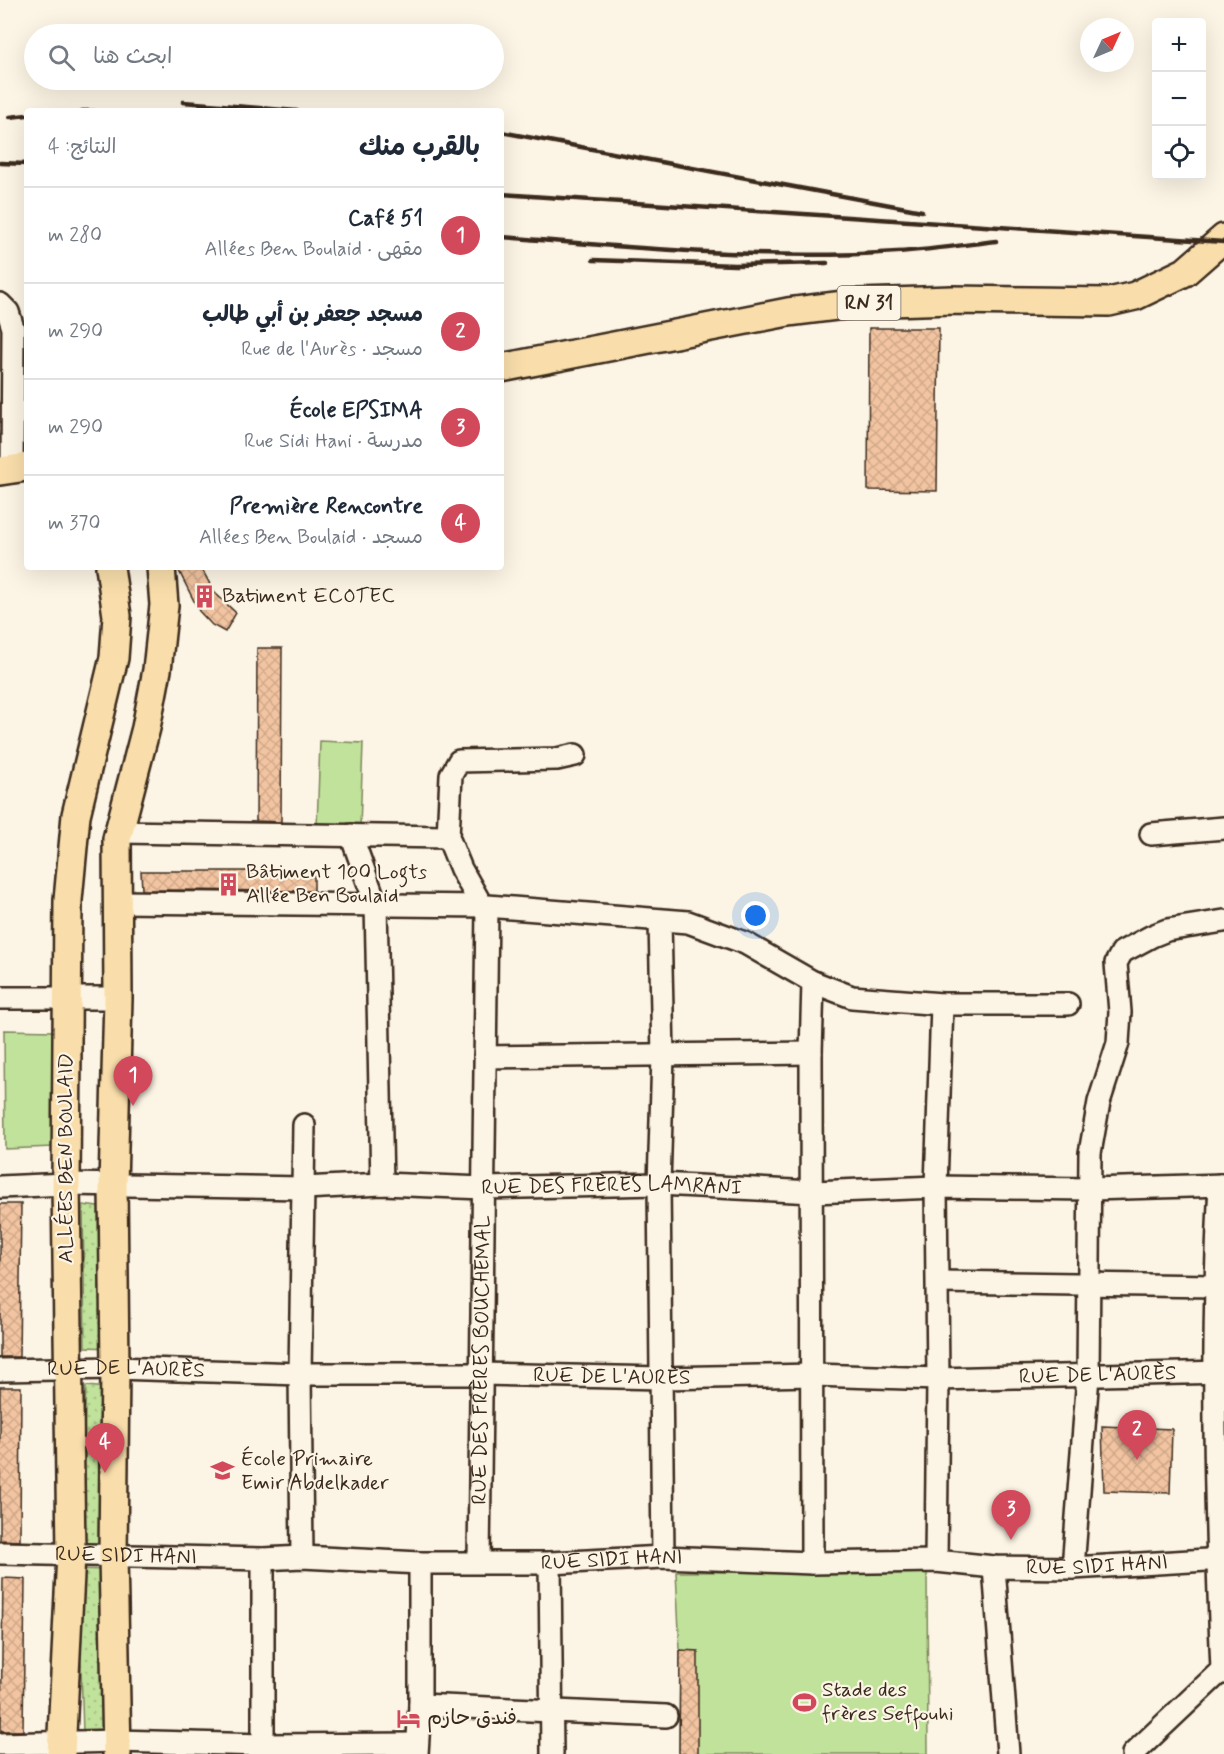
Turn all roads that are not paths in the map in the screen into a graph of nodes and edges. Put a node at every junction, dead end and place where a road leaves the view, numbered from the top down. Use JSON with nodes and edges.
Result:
{"nodes":[{"id":1,"x":1224,"y":238,"type":"edge"},
{"id":2,"x":0,"y":304,"type":"edge"},
{"id":3,"x":504,"y":367,"type":"edge"},
{"id":4,"x":13,"y":469,"type":"edge"},
{"id":5,"x":110,"y":570,"type":"edge"},
{"id":6,"x":161,"y":570,"type":"edge"},
{"id":7,"x":575,"y":754,"type":"dead end"},
{"id":8,"x":1224,"y":828,"type":"edge"},
{"id":9,"x":119,"y":832,"type":"junction"},
{"id":10,"x":1151,"y":834,"type":"dead end"},
{"id":11,"x":351,"y":835,"type":"junction"},
{"id":12,"x":448,"y":837,"type":"junction"},
{"id":13,"x":116,"y":902,"type":"junction"},
{"id":14,"x":482,"y":903,"type":"junction"},
{"id":15,"x":376,"y":904,"type":"junction"},
{"id":16,"x":660,"y":921,"type":"junction"},
{"id":17,"x":1224,"y":921,"type":"edge"},
{"id":18,"x":813,"y":982,"type":"junction"},
{"id":19,"x":66,"y":997,"type":"junction"},
{"id":20,"x":0,"y":998,"type":"edge"},
{"id":21,"x":118,"y":998,"type":"junction"},
{"id":22,"x":942,"y":1004,"type":"junction"},
{"id":23,"x":1068,"y":1005,"type":"dead end"},
{"id":24,"x":811,"y":1053,"type":"junction"},
{"id":25,"x":663,"y":1056,"type":"junction"},
{"id":26,"x":485,"y":1058,"type":"junction"},
{"id":27,"x":304,"y":1125,"type":"dead end"},
{"id":28,"x":66,"y":1184,"type":"junction"},
{"id":29,"x":382,"y":1184,"type":"junction"},
{"id":30,"x":659,"y":1184,"type":"junction"},
{"id":31,"x":113,"y":1185,"type":"junction"},
{"id":32,"x":1222,"y":1185,"type":"edge"},
{"id":33,"x":0,"y":1187,"type":"edge"},
{"id":34,"x":936,"y":1187,"type":"junction"},
{"id":35,"x":304,"y":1188,"type":"junction"},
{"id":36,"x":484,"y":1188,"type":"junction"},
{"id":37,"x":1090,"y":1189,"type":"junction"},
{"id":38,"x":813,"y":1192,"type":"junction"},
{"id":39,"x":938,"y":1282,"type":"junction"},
{"id":40,"x":1087,"y":1285,"type":"junction"},
{"id":41,"x":1214,"y":1286,"type":"junction"},
{"id":42,"x":115,"y":1368,"type":"junction"},
{"id":43,"x":0,"y":1370,"type":"edge"},
{"id":44,"x":69,"y":1370,"type":"junction"},
{"id":45,"x":1219,"y":1372,"type":"edge"},
{"id":46,"x":300,"y":1374,"type":"junction"},
{"id":47,"x":480,"y":1374,"type":"junction"},
{"id":48,"x":813,"y":1375,"type":"junction"},
{"id":49,"x":1088,"y":1376,"type":"junction"},
{"id":50,"x":662,"y":1378,"type":"junction"},
{"id":51,"x":938,"y":1379,"type":"junction"},
{"id":52,"x":0,"y":1553,"type":"edge"},
{"id":53,"x":70,"y":1554,"type":"junction"},
{"id":54,"x":113,"y":1555,"type":"junction"},
{"id":55,"x":302,"y":1557,"type":"junction"},
{"id":56,"x":663,"y":1557,"type":"junction"},
{"id":57,"x":263,"y":1559,"type":"junction"},
{"id":58,"x":1221,"y":1559,"type":"edge"},
{"id":59,"x":479,"y":1561,"type":"junction"},
{"id":60,"x":936,"y":1561,"type":"junction"},
{"id":61,"x":420,"y":1563,"type":"junction"},
{"id":62,"x":550,"y":1563,"type":"junction"},
{"id":63,"x":812,"y":1563,"type":"junction"},
{"id":64,"x":993,"y":1567,"type":"junction"},
{"id":65,"x":1072,"y":1568,"type":"junction"},
{"id":66,"x":1223,"y":1670,"type":"edge"},
{"id":67,"x":420,"y":1705,"type":"junction"},
{"id":68,"x":550,"y":1712,"type":"junction"},
{"id":69,"x":666,"y":1716,"type":"dead end"},
{"id":70,"x":0,"y":1744,"type":"edge"},
{"id":71,"x":117,"y":1747,"type":"edge"},
{"id":72,"x":61,"y":1748,"type":"edge"},
{"id":73,"x":416,"y":1749,"type":"edge"},
{"id":74,"x":263,"y":1750,"type":"edge"},
{"id":75,"x":552,"y":1754,"type":"edge"},
{"id":76,"x":1008,"y":1754,"type":"edge"},
{"id":77,"x":1133,"y":1754,"type":"edge"}],
"edges":[{"from":1,"to":3,"type":"main road","number":"RN 31"},
{"from":2,"to":4,"type":"street"},
{"from":5,"to":19,"type":"main road","name":"ALLÉES BEN BOULAID"},
{"from":6,"to":9,"type":"main road"},
{"from":7,"to":12,"type":"street"},
{"from":8,"to":10,"type":"street"},
{"from":9,"to":11,"type":"street"},
{"from":9,"to":13,"type":"main road"},
{"from":11,"to":12,"type":"street"},
{"from":11,"to":15,"type":"street"},
{"from":12,"to":14,"type":"street"},
{"from":13,"to":15,"type":"street"},
{"from":13,"to":21,"type":"main road"},
{"from":14,"to":15,"type":"street"},
{"from":14,"to":16,"type":"street"},
{"from":14,"to":26,"type":"street","name":"RUE DES FRÈRES BOUCHEMAL"},
{"from":15,"to":29,"type":"street"},
{"from":16,"to":18,"type":"street"},
{"from":16,"to":25,"type":"street"},
{"from":17,"to":37,"type":"street"},
{"from":18,"to":22,"type":"street"},
{"from":18,"to":24,"type":"street"},
{"from":19,"to":20,"type":"street"},
{"from":19,"to":21,"type":"street"},
{"from":19,"to":28,"type":"main road","name":"ALLÉES BEN BOULAID"},
{"from":21,"to":31,"type":"main road"},
{"from":22,"to":23,"type":"street"},
{"from":22,"to":34,"type":"street"},
{"from":24,"to":25,"type":"street"},
{"from":24,"to":38,"type":"street"},
{"from":25,"to":26,"type":"street"},
{"from":25,"to":30,"type":"street"},
{"from":26,"to":36,"type":"street","name":"RUE DES FRÈRES BOUCHEMAL"},
{"from":27,"to":35,"type":"street"},
{"from":28,"to":31,"type":"street","name":"RUE DES FRÈRES LAMRANI"},
{"from":28,"to":33,"type":"street","name":"RUE DES FRÈRES LAMRANI"},
{"from":28,"to":44,"type":"main road","name":"ALLÉES BEN BOULAID"},
{"from":29,"to":35,"type":"street","name":"RUE DES FRÈRES LAMRANI"},
{"from":29,"to":36,"type":"street","name":"RUE DES FRÈRES LAMRANI"},
{"from":30,"to":36,"type":"street","name":"RUE DES FRÈRES LAMRANI"},
{"from":30,"to":38,"type":"street","name":"RUE DES FRÈRES LAMRANI"},
{"from":30,"to":50,"type":"street"},
{"from":31,"to":35,"type":"street","name":"RUE DES FRÈRES LAMRANI"},
{"from":31,"to":42,"type":"main road"},
{"from":32,"to":37,"type":"street","name":"RUE DES FRÈRES LAMRANI"},
{"from":32,"to":41,"type":"street"},
{"from":34,"to":37,"type":"street","name":"RUE DES FRÈRES LAMRANI"},
{"from":34,"to":38,"type":"street","name":"RUE DES FRÈRES LAMRANI"},
{"from":34,"to":39,"type":"street"},
{"from":35,"to":46,"type":"street"},
{"from":36,"to":47,"type":"street","name":"RUE DES FRÈRES BOUCHEMAL"},
{"from":37,"to":40,"type":"street"},
{"from":38,"to":48,"type":"street"},
{"from":39,"to":40,"type":"street"},
{"from":39,"to":51,"type":"street"},
{"from":40,"to":41,"type":"street"},
{"from":40,"to":49,"type":"street"},
{"from":41,"to":45,"type":"street"},
{"from":42,"to":44,"type":"street","name":"RUE DE L'AURÈS"},
{"from":42,"to":46,"type":"street","name":"RUE DE L'AURÈS"},
{"from":42,"to":54,"type":"main road"},
{"from":43,"to":44,"type":"street","name":"RUE DE L'AURÈS"},
{"from":44,"to":53,"type":"main road","name":"ALLÉES BEN BOULAID"},
{"from":45,"to":49,"type":"street","name":"RUE DE L'AURÈS"},
{"from":45,"to":58,"type":"street"},
{"from":46,"to":47,"type":"street","name":"RUE DE L'AURÈS"},
{"from":46,"to":55,"type":"street"},
{"from":47,"to":50,"type":"street","name":"RUE DE L'AURÈS"},
{"from":47,"to":59,"type":"street","name":"RUE DES FRÈRES BOUCHEMAL"},
{"from":48,"to":50,"type":"street","name":"RUE DE L'AURÈS"},
{"from":48,"to":51,"type":"street","name":"RUE DE L'AURÈS"},
{"from":48,"to":63,"type":"street"},
{"from":49,"to":51,"type":"street","name":"RUE DE L'AURÈS"},
{"from":49,"to":65,"type":"street"},
{"from":50,"to":56,"type":"street"},
{"from":51,"to":60,"type":"street"},
{"from":52,"to":53,"type":"street","name":"RUE SIDI HANI"},
{"from":53,"to":54,"type":"street","name":"RUE SIDI HANI"},
{"from":53,"to":72,"type":"main road","name":"ALLÉES BEN BOULAID"},
{"from":54,"to":57,"type":"street","name":"RUE SIDI HANI"},
{"from":54,"to":71,"type":"main road"},
{"from":55,"to":57,"type":"street","name":"RUE SIDI HANI"},
{"from":55,"to":61,"type":"street","name":"RUE SIDI HANI"},
{"from":56,"to":62,"type":"street","name":"RUE SIDI HANI"},
{"from":56,"to":63,"type":"street","name":"RUE SIDI HANI"},
{"from":57,"to":74,"type":"street"},
{"from":58,"to":65,"type":"street","name":"RUE SIDI HANI"},
{"from":58,"to":66,"type":"street"},
{"from":59,"to":61,"type":"street","name":"RUE SIDI HANI"},
{"from":59,"to":62,"type":"street","name":"RUE SIDI HANI"},
{"from":60,"to":63,"type":"street","name":"RUE SIDI HANI"},
{"from":60,"to":64,"type":"street","name":"RUE SIDI HANI"},
{"from":61,"to":67,"type":"street"},
{"from":62,"to":68,"type":"street"},
{"from":64,"to":65,"type":"street","name":"RUE SIDI HANI"},
{"from":64,"to":76,"type":"street"},
{"from":66,"to":77,"type":"street"},
{"from":67,"to":68,"type":"street"},
{"from":67,"to":73,"type":"street"},
{"from":68,"to":69,"type":"street"},
{"from":68,"to":75,"type":"street"},
{"from":70,"to":72,"type":"street"},
{"from":71,"to":72,"type":"street"},
{"from":71,"to":74,"type":"street"},
{"from":73,"to":74,"type":"street"}]}
